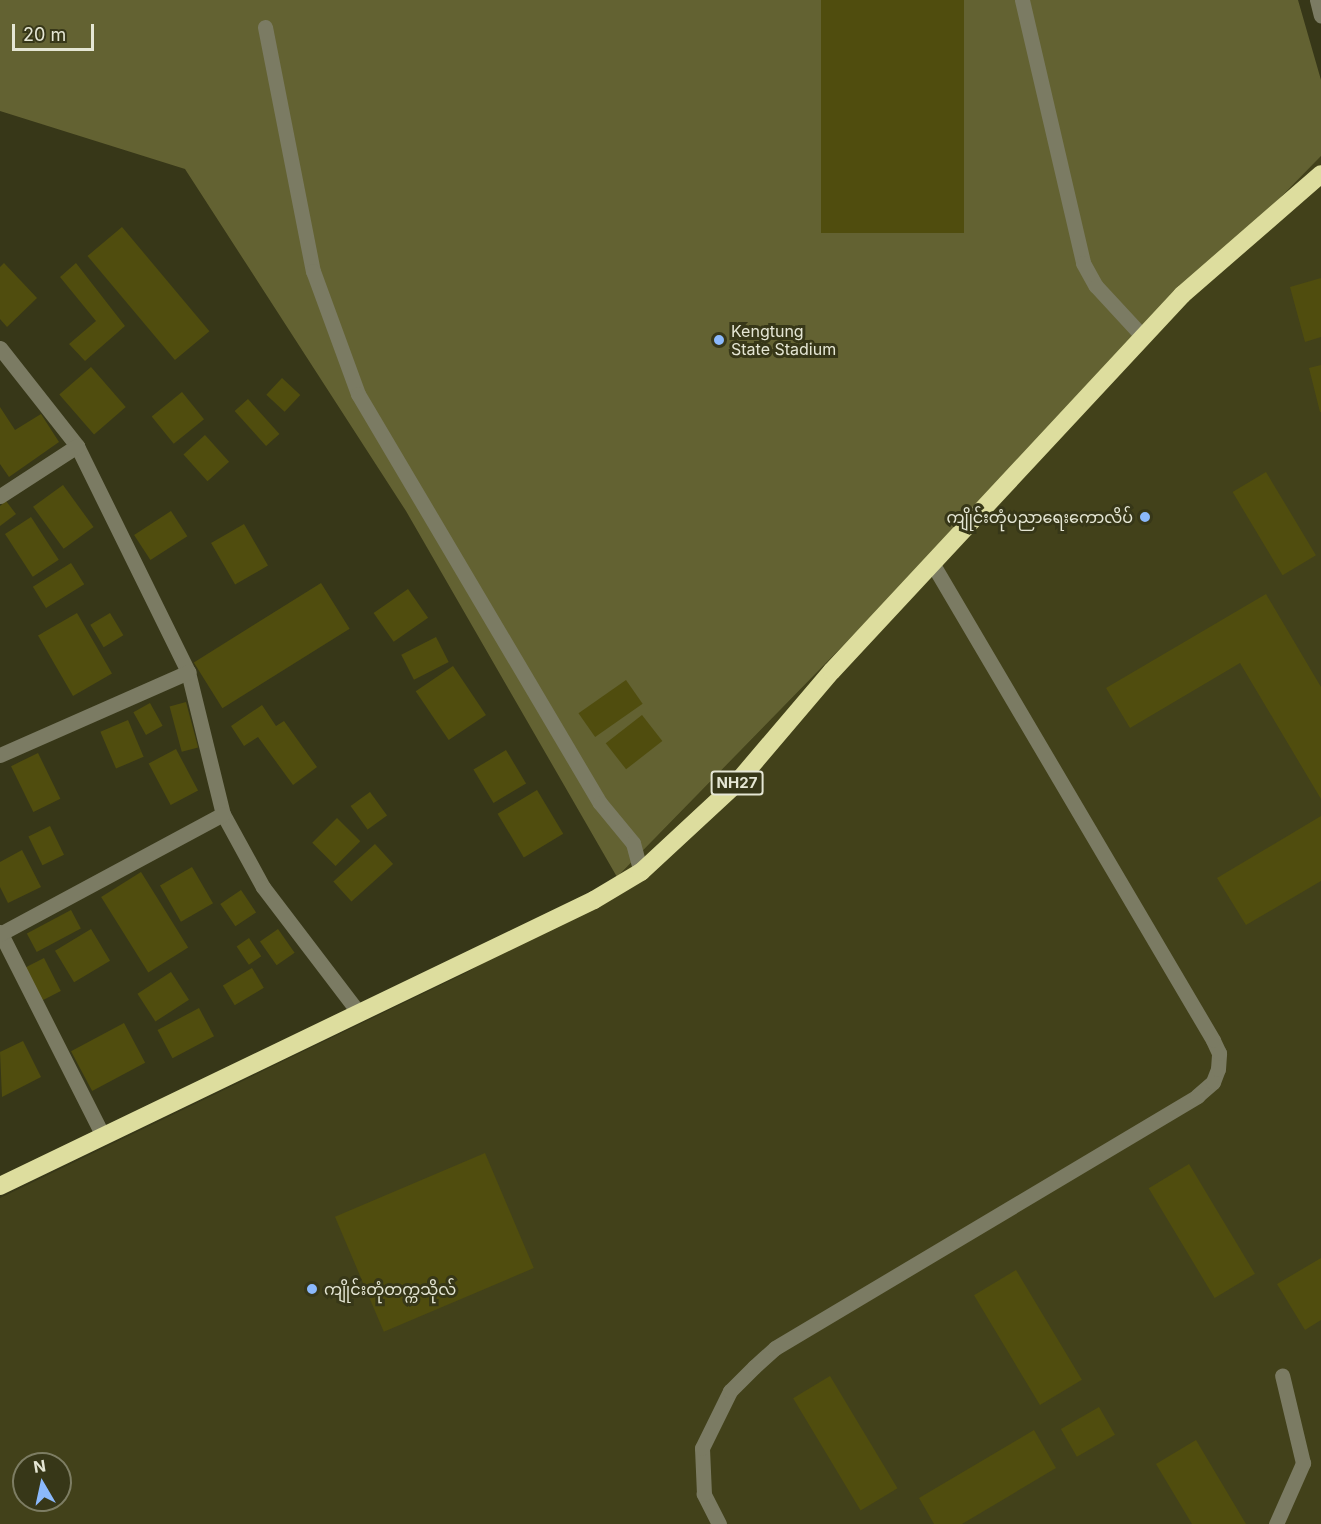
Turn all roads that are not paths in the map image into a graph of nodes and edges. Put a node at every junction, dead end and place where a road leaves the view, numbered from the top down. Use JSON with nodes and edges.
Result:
{"nodes":[{"id":1,"x":1022,"y":0,"type":"edge"},
{"id":2,"x":1317,"y":0,"type":"edge"},
{"id":3,"x":1321,"y":16,"type":"edge"},
{"id":4,"x":265,"y":27,"type":"dead end"},
{"id":5,"x":1321,"y":174,"type":"edge"},
{"id":6,"x":1143,"y":337,"type":"junction"},
{"id":7,"x":0,"y":348,"type":"edge"},
{"id":8,"x":77,"y":446,"type":"junction"},
{"id":9,"x":0,"y":496,"type":"edge"},
{"id":10,"x":932,"y":563,"type":"junction"},
{"id":11,"x":188,"y":672,"type":"junction"},
{"id":12,"x":0,"y":755,"type":"edge"},
{"id":13,"x":223,"y":814,"type":"junction"},
{"id":14,"x":641,"y":872,"type":"junction"},
{"id":15,"x":0,"y":933,"type":"edge"},
{"id":16,"x":359,"y":1013,"type":"junction"},
{"id":17,"x":103,"y":1136,"type":"junction"},
{"id":18,"x":0,"y":1186,"type":"edge"},
{"id":19,"x":1282,"y":1375,"type":"dead end"},
{"id":20,"x":719,"y":1524,"type":"edge"},
{"id":21,"x":1276,"y":1524,"type":"edge"}],
"edges":[{"from":1,"to":6,"type":"street"},
{"from":2,"to":3,"type":"street"},
{"from":4,"to":14,"type":"street"},
{"from":5,"to":6,"type":"highway","number":"NH27"},
{"from":6,"to":10,"type":"highway","number":"NH27"},
{"from":7,"to":8,"type":"street"},
{"from":8,"to":9,"type":"street"},
{"from":8,"to":11,"type":"street"},
{"from":10,"to":14,"type":"highway","number":"NH27"},
{"from":10,"to":20,"type":"street"},
{"from":11,"to":12,"type":"street"},
{"from":11,"to":13,"type":"street"},
{"from":13,"to":15,"type":"street"},
{"from":13,"to":16,"type":"street"},
{"from":14,"to":16,"type":"highway","number":"NH27"},
{"from":15,"to":17,"type":"street"},
{"from":16,"to":17,"type":"highway","number":"NH27"},
{"from":17,"to":18,"type":"highway","number":"NH27"},
{"from":19,"to":21,"type":"street"}]}
